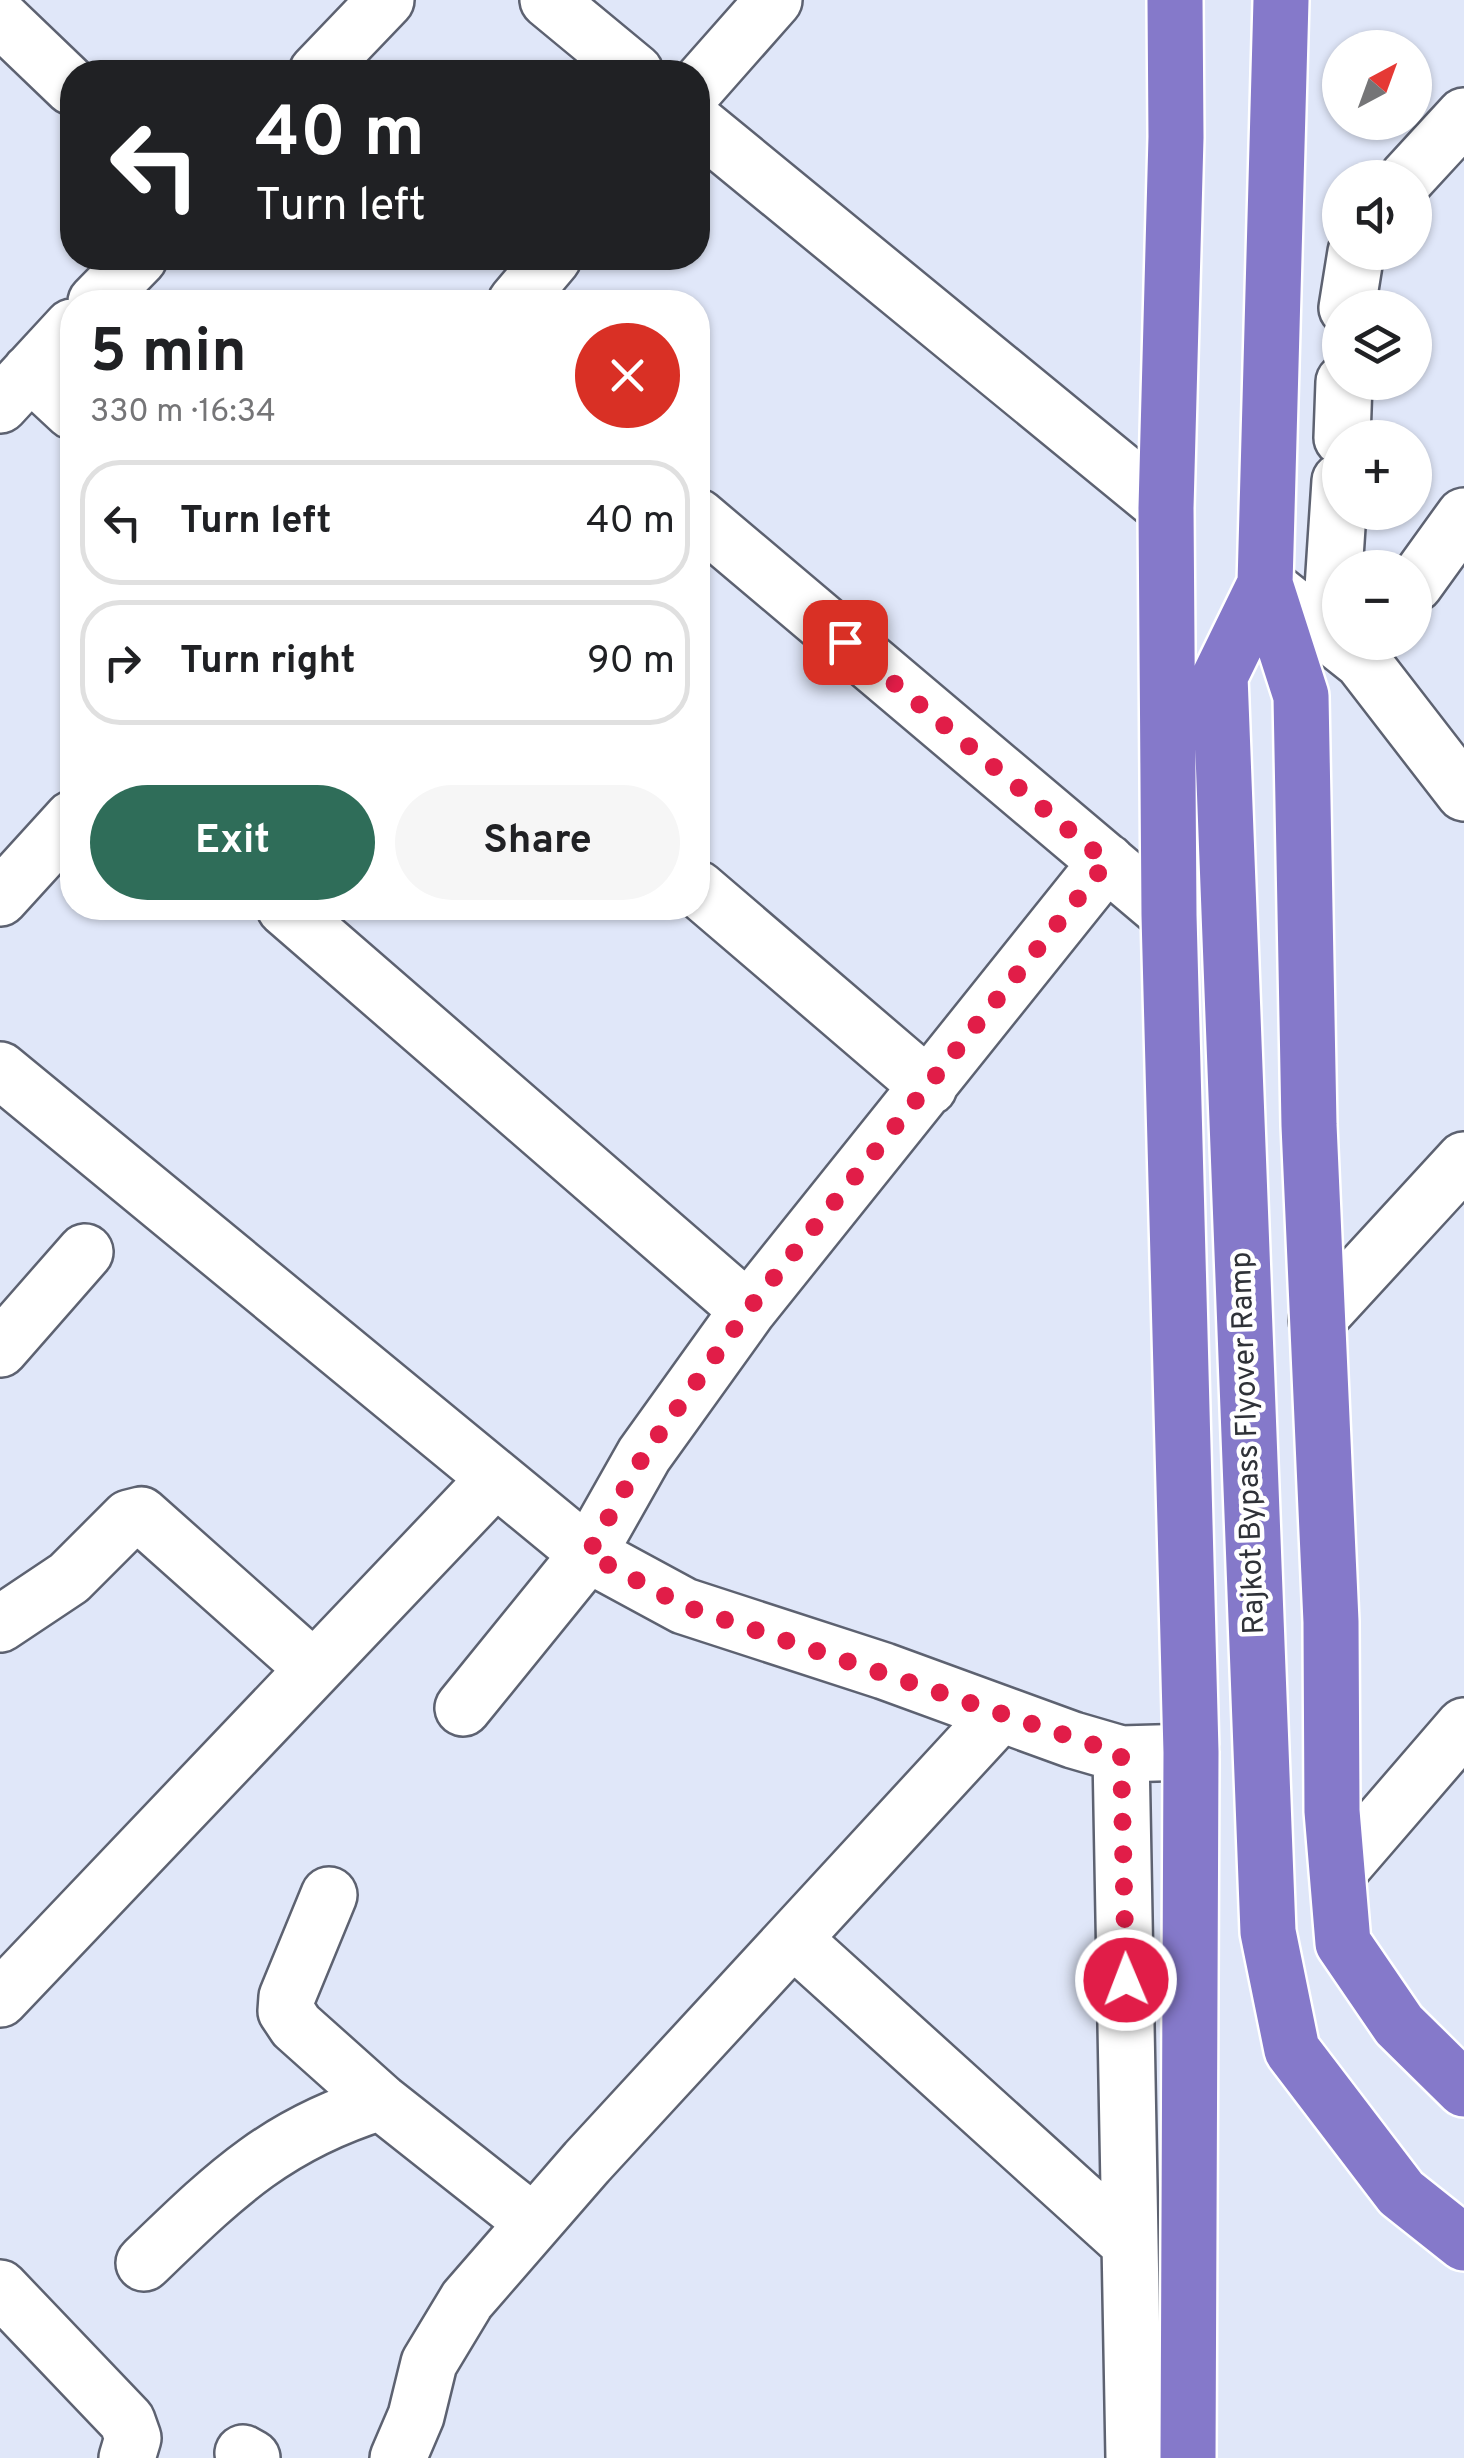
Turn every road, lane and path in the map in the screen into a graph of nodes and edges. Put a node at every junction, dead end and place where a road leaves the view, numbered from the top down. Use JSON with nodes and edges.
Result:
{"nodes":[{"id":1,"x":8,"y":0,"type":"edge"},
{"id":2,"x":386,"y":0,"type":"edge"},
{"id":3,"x":548,"y":0,"type":"edge"},
{"id":4,"x":774,"y":0,"type":"edge"},
{"id":5,"x":1175,"y":0,"type":"edge"},
{"id":6,"x":1281,"y":0,"type":"edge"},
{"id":7,"x":0,"y":9,"type":"edge"},
{"id":8,"x":0,"y":18,"type":"edge"},
{"id":9,"x":329,"y":60,"type":"edge"},
{"id":10,"x":620,"y":60,"type":"edge"},
{"id":11,"x":710,"y":72,"type":"edge"},
{"id":12,"x":60,"y":76,"type":"edge"},
{"id":13,"x":1464,"y":116,"type":"edge"},
{"id":14,"x":710,"y":134,"type":"edge"},
{"id":15,"x":1424,"y":160,"type":"edge"},
{"id":16,"x":128,"y":270,"type":"edge"},
{"id":17,"x":542,"y":270,"type":"edge"},
{"id":18,"x":108,"y":290,"type":"edge"},
{"id":19,"x":526,"y":290,"type":"edge"},
{"id":20,"x":60,"y":341,"type":"edge"},
{"id":21,"x":15,"y":388,"type":"edge"},
{"id":22,"x":60,"y":405,"type":"edge"},
{"id":23,"x":1166,"y":508,"type":"junction"},
{"id":24,"x":1464,"y":516,"type":"edge"},
{"id":25,"x":710,"y":527,"type":"edge"},
{"id":26,"x":1432,"y":560,"type":"edge"},
{"id":27,"x":1265,"y":584,"type":"junction"},
{"id":28,"x":1322,"y":623,"type":"edge"},
{"id":29,"x":1365,"y":660,"type":"edge"},
{"id":30,"x":1463,"y":791,"type":"edge"},
{"id":31,"x":60,"y":833,"type":"edge"},
{"id":32,"x":1107,"y":862,"type":"junction"},
{"id":33,"x":0,"y":898,"type":"edge"},
{"id":34,"x":710,"y":898,"type":"edge"},
{"id":35,"x":1169,"y":915,"type":"junction"},
{"id":36,"x":299,"y":920,"type":"edge"},
{"id":37,"x":0,"y":1070,"type":"edge"},
{"id":38,"x":929,"y":1088,"type":"junction"},
{"id":39,"x":1464,"y":1160,"type":"edge"},
{"id":40,"x":85,"y":1252,"type":"dead end"},
{"id":41,"x":748,"y":1310,"type":"junction"},
{"id":42,"x":1318,"y":1320,"type":"junction"},
{"id":43,"x":0,"y":1349,"type":"edge"},
{"id":44,"x":494,"y":1480,"type":"junction"},
{"id":45,"x":588,"y":1554,"type":"junction"},
{"id":46,"x":0,"y":1624,"type":"edge"},
{"id":47,"x":314,"y":1669,"type":"junction"},
{"id":48,"x":462,"y":1708,"type":"dead end"},
{"id":49,"x":1000,"y":1714,"type":"junction"},
{"id":50,"x":1464,"y":1726,"type":"edge"},
{"id":51,"x":1190,"y":1752,"type":"junction"},
{"id":52,"x":1121,"y":1754,"type":"junction"},
{"id":53,"x":1338,"y":1872,"type":"junction"},
{"id":54,"x":328,"y":1894,"type":"dead end"},
{"id":55,"x":793,"y":1939,"type":"junction"},
{"id":56,"x":0,"y":1999,"type":"edge"},
{"id":57,"x":1464,"y":2089,"type":"edge"},
{"id":58,"x":382,"y":2102,"type":"junction"},
{"id":59,"x":534,"y":2223,"type":"junction"},
{"id":60,"x":1464,"y":2242,"type":"edge"},
{"id":61,"x":1130,"y":2244,"type":"junction"},
{"id":62,"x":144,"y":2263,"type":"dead end"},
{"id":63,"x":0,"y":2288,"type":"edge"},
{"id":64,"x":128,"y":2458,"type":"edge"},
{"id":65,"x":398,"y":2458,"type":"edge"},
{"id":66,"x":1134,"y":2458,"type":"edge"},
{"id":67,"x":1188,"y":2458,"type":"edge"}],
"edges":[{"from":1,"to":7,"type":"street"},
{"from":2,"to":9,"type":"street"},
{"from":3,"to":10,"type":"street"},
{"from":4,"to":11,"type":"street"},
{"from":5,"to":23,"type":"highway"},
{"from":6,"to":27,"type":"highway"},
{"from":8,"to":12,"type":"street"},
{"from":13,"to":15,"type":"street"},
{"from":14,"to":23,"type":"street"},
{"from":16,"to":18,"type":"street"},
{"from":17,"to":19,"type":"street"},
{"from":20,"to":21,"type":"street"},
{"from":21,"to":22,"type":"street"},
{"from":23,"to":35,"type":"highway"},
{"from":24,"to":26,"type":"street"},
{"from":25,"to":32,"type":"street"},
{"from":27,"to":28,"type":"street"},
{"from":27,"to":42,"type":"highway"},
{"from":27,"to":60,"type":"highway","name":"Rajkot Bypass Flyover Ramp"},
{"from":29,"to":30,"type":"street"},
{"from":31,"to":33,"type":"street"},
{"from":32,"to":35,"type":"street"},
{"from":32,"to":38,"type":"street"},
{"from":34,"to":38,"type":"street"},
{"from":35,"to":51,"type":"highway"},
{"from":36,"to":41,"type":"street"},
{"from":37,"to":44,"type":"street"},
{"from":38,"to":41,"type":"street"},
{"from":39,"to":42,"type":"street"},
{"from":40,"to":43,"type":"street"},
{"from":41,"to":45,"type":"street"},
{"from":42,"to":53,"type":"highway"},
{"from":44,"to":45,"type":"street"},
{"from":44,"to":47,"type":"street"},
{"from":45,"to":48,"type":"street"},
{"from":45,"to":49,"type":"street"},
{"from":46,"to":47,"type":"street"},
{"from":47,"to":56,"type":"street"},
{"from":49,"to":52,"type":"street"},
{"from":49,"to":55,"type":"street"},
{"from":50,"to":53,"type":"street"},
{"from":51,"to":52,"type":"street"},
{"from":51,"to":67,"type":"highway"},
{"from":52,"to":61,"type":"street"},
{"from":53,"to":57,"type":"highway"},
{"from":54,"to":58,"type":"street"},
{"from":55,"to":59,"type":"street"},
{"from":55,"to":61,"type":"street"},
{"from":58,"to":59,"type":"street"},
{"from":58,"to":62,"type":"street"},
{"from":59,"to":65,"type":"street"},
{"from":61,"to":66,"type":"street"},
{"from":63,"to":64,"type":"street"}]}
